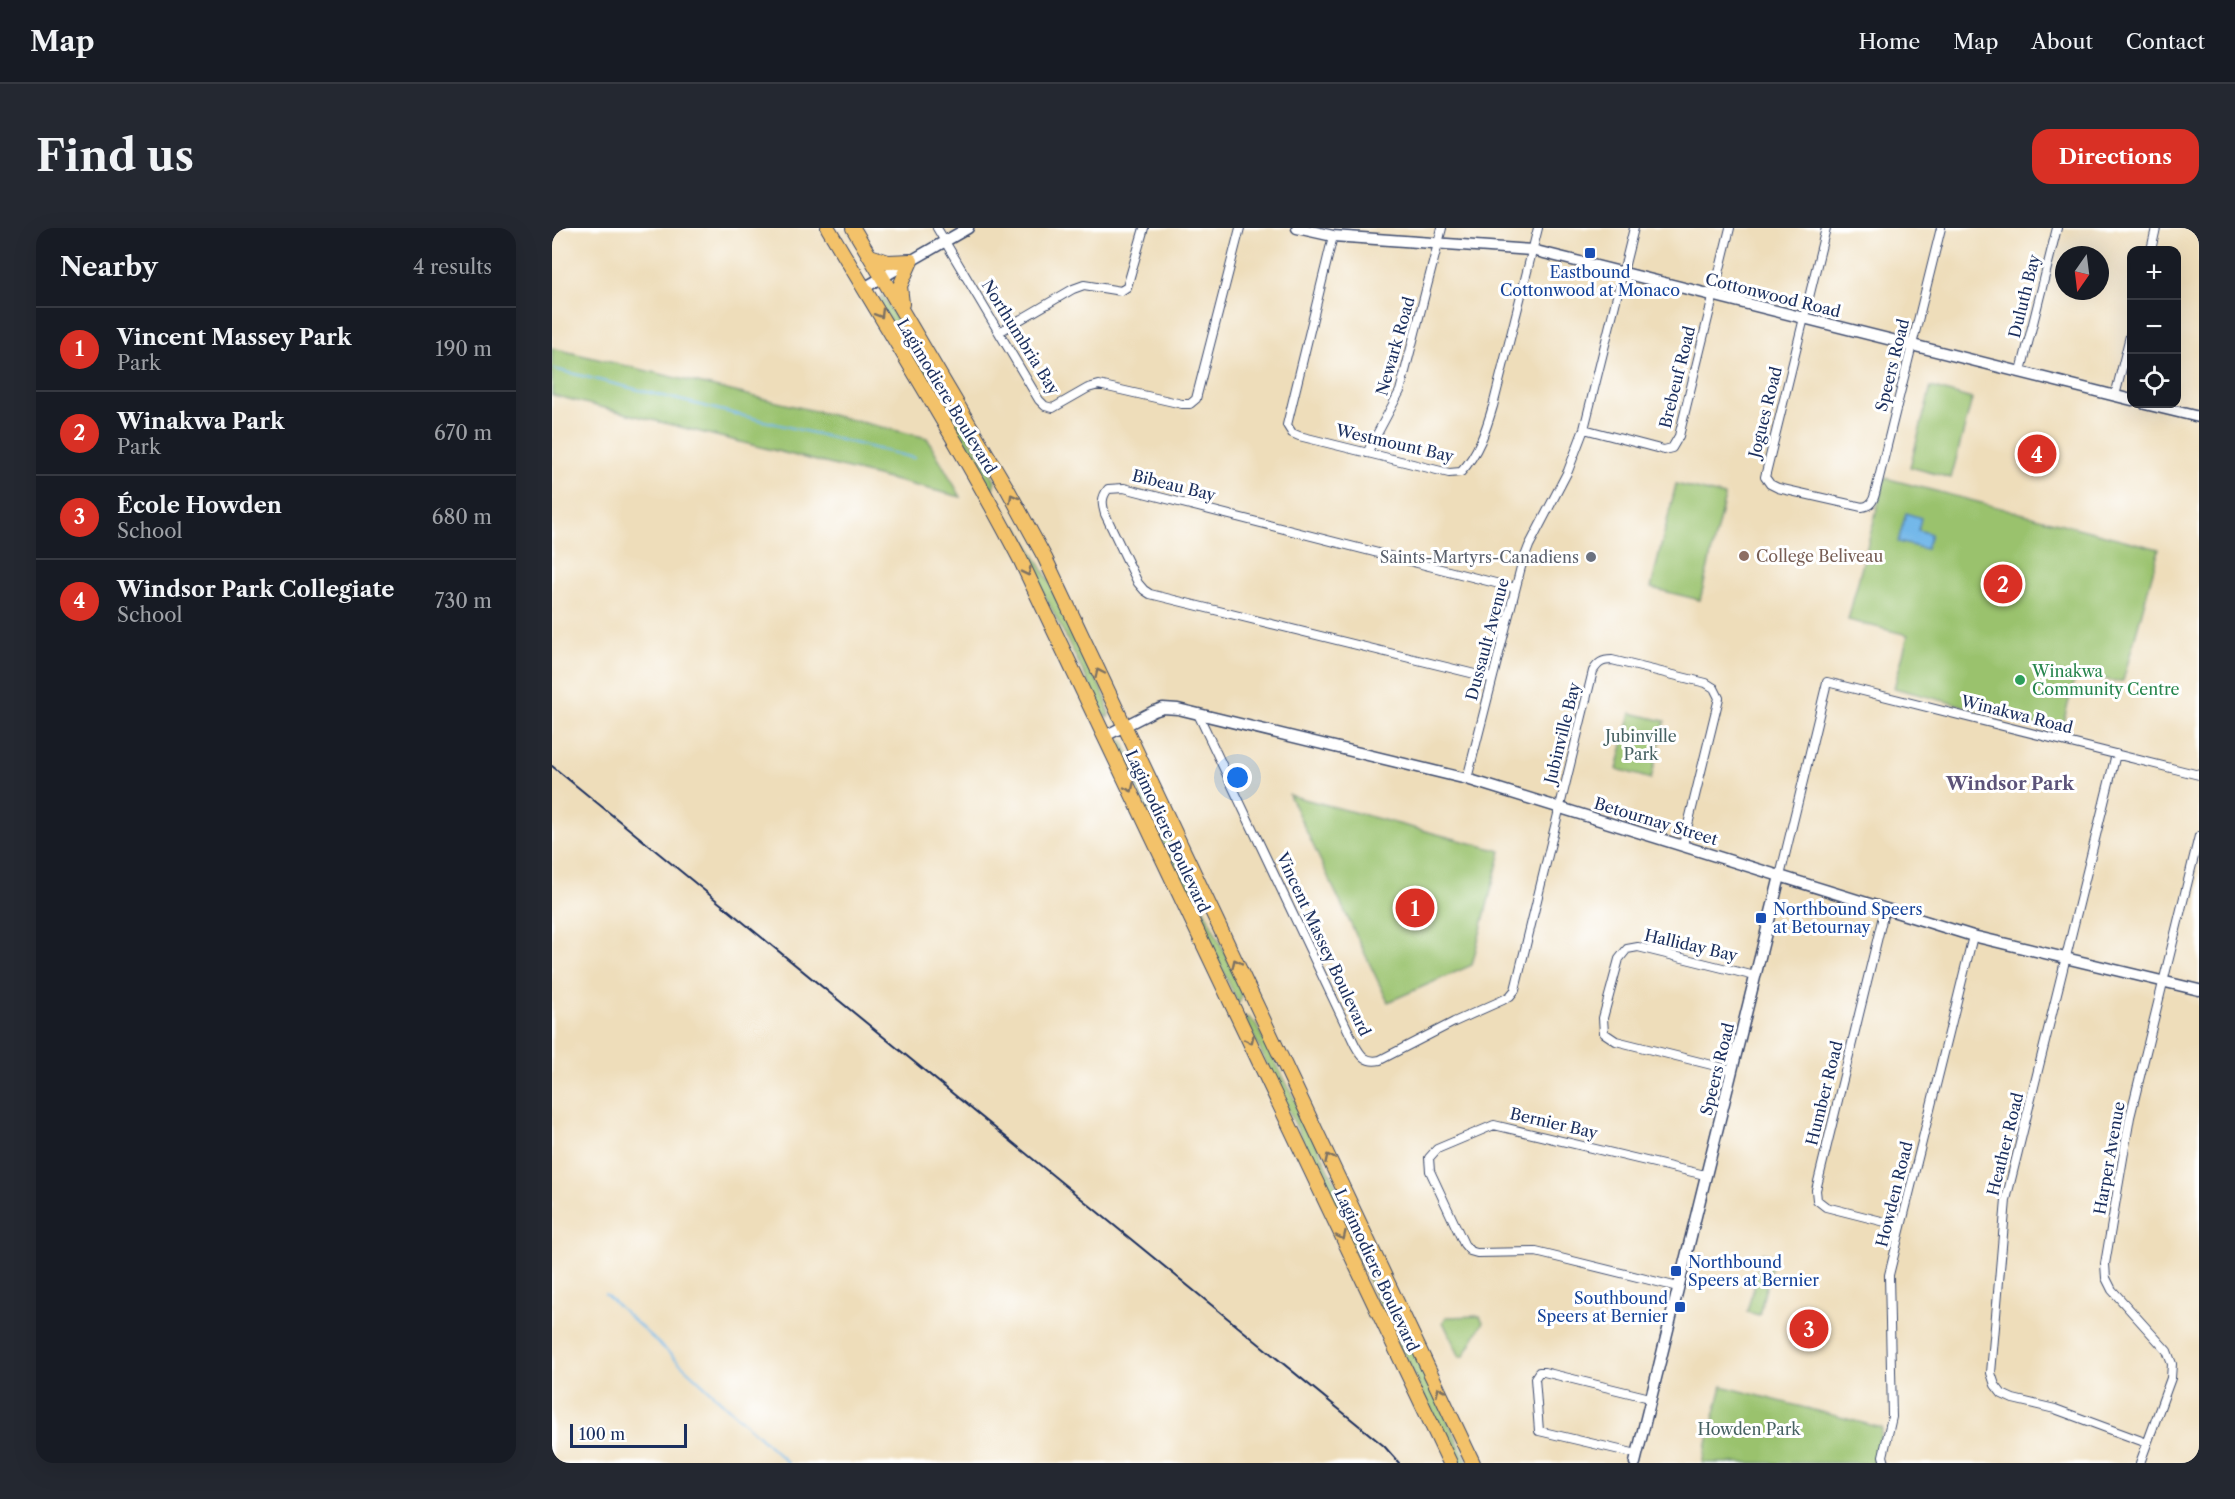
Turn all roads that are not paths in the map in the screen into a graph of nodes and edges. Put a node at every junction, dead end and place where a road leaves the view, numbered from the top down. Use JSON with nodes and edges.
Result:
{"nodes":[{"id":1,"x":828,"y":228,"type":"edge"},
{"id":2,"x":853,"y":228,"type":"edge"},
{"id":3,"x":937,"y":228,"type":"edge"},
{"id":4,"x":968,"y":228,"type":"edge"},
{"id":5,"x":1144,"y":228,"type":"edge"},
{"id":6,"x":1240,"y":228,"type":"edge"},
{"id":7,"x":1297,"y":228,"type":"edge"},
{"id":8,"x":1351,"y":228,"type":"edge"},
{"id":9,"x":1442,"y":228,"type":"edge"},
{"id":10,"x":1538,"y":228,"type":"edge"},
{"id":11,"x":1634,"y":228,"type":"edge"},
{"id":12,"x":1730,"y":228,"type":"edge"},
{"id":13,"x":1826,"y":228,"type":"edge"},
{"id":14,"x":1941,"y":228,"type":"edge"},
{"id":15,"x":2057,"y":228,"type":"edge"},
{"id":16,"x":2156,"y":228,"type":"edge"},
{"id":17,"x":1334,"y":232,"type":"edge"},
{"id":18,"x":1364,"y":238,"type":"junction"},
{"id":19,"x":945,"y":242,"type":"junction"},
{"id":20,"x":1438,"y":243,"type":"junction"},
{"id":21,"x":2152,"y":246,"type":"edge"},
{"id":22,"x":1532,"y":250,"type":"junction"},
{"id":23,"x":870,"y":256,"type":"junction"},
{"id":24,"x":911,"y":261,"type":"junction"},
{"id":25,"x":1623,"y":272,"type":"junction"},
{"id":26,"x":883,"y":278,"type":"junction"},
{"id":27,"x":864,"y":288,"type":"junction"},
{"id":28,"x":1713,"y":295,"type":"junction"},
{"id":29,"x":902,"y":310,"type":"junction"},
{"id":30,"x":1804,"y":318,"type":"junction"},
{"id":31,"x":999,"y":332,"type":"junction"},
{"id":32,"x":1912,"y":345,"type":"junction"},
{"id":33,"x":2127,"y":348,"type":"edge"},
{"id":34,"x":2021,"y":371,"type":"junction"},
{"id":35,"x":2115,"y":396,"type":"junction"},
{"id":36,"x":2127,"y":399,"type":"edge"},
{"id":37,"x":2162,"y":408,"type":"edge"},
{"id":38,"x":2199,"y":417,"type":"edge"},
{"id":39,"x":1584,"y":429,"type":"junction"},
{"id":40,"x":1367,"y":453,"type":"junction"},
{"id":41,"x":1867,"y":506,"type":"joint"},
{"id":42,"x":1515,"y":588,"type":"junction"},
{"id":43,"x":1491,"y":678,"type":"junction"},
{"id":44,"x":1827,"y":682,"type":"joint"},
{"id":45,"x":1198,"y":714,"type":"junction"},
{"id":46,"x":1124,"y":726,"type":"junction"},
{"id":47,"x":1105,"y":736,"type":"junction"},
{"id":48,"x":2116,"y":754,"type":"junction"},
{"id":49,"x":2199,"y":775,"type":"edge"},
{"id":50,"x":1467,"y":779,"type":"junction"},
{"id":51,"x":1559,"y":807,"type":"junction"},
{"id":52,"x":2199,"y":836,"type":"edge"},
{"id":53,"x":1683,"y":846,"type":"junction"},
{"id":54,"x":1780,"y":876,"type":"junction"},
{"id":55,"x":1885,"y":908,"type":"junction"},
{"id":56,"x":1973,"y":936,"type":"junction"},
{"id":57,"x":2066,"y":958,"type":"junction"},
{"id":58,"x":1755,"y":976,"type":"junction"},
{"id":59,"x":2163,"y":981,"type":"junction"},
{"id":60,"x":2199,"y":990,"type":"edge"},
{"id":61,"x":1255,"y":1001,"type":"junction"},
{"id":62,"x":1236,"y":1011,"type":"junction"},
{"id":63,"x":1732,"y":1070,"type":"junction"},
{"id":64,"x":1705,"y":1175,"type":"junction"},
{"id":65,"x":1901,"y":1226,"type":"junction"},
{"id":66,"x":1678,"y":1287,"type":"junction"},
{"id":67,"x":1650,"y":1398,"type":"junction"},
{"id":68,"x":1455,"y":1424,"type":"junction"},
{"id":69,"x":2147,"y":1443,"type":"junction"},
{"id":70,"x":1636,"y":1459,"type":"edge"},
{"id":71,"x":1450,"y":1463,"type":"edge"},
{"id":72,"x":1473,"y":1463,"type":"edge"},
{"id":73,"x":1482,"y":1463,"type":"edge"},
{"id":74,"x":1885,"y":1463,"type":"edge"},
{"id":75,"x":2140,"y":1463,"type":"edge"}],
"edges":[{"from":1,"to":27,"type":"main road","name":"Lagimodiere Boulevard"},
{"from":2,"to":23,"type":"main road","name":"Lagimodiere Boulevard"},
{"from":3,"to":19,"type":"street","name":"Northumbria Bay"},
{"from":4,"to":19,"type":"street"},
{"from":5,"to":31,"type":"street"},
{"from":6,"to":31,"type":"street","name":"Northumbria Bay"},
{"from":7,"to":17,"type":"street","name":"Cottonwood Road"},
{"from":8,"to":18,"type":"street"},
{"from":9,"to":20,"type":"street","name":"Newark Road"},
{"from":10,"to":22,"type":"street","name":"Westmount Bay"},
{"from":11,"to":25,"type":"street","name":"Dussault Avenue"},
{"from":12,"to":28,"type":"street"},
{"from":13,"to":30,"type":"street"},
{"from":14,"to":32,"type":"street","name":"Speers Road"},
{"from":15,"to":34,"type":"street","name":"Duluth Bay"},
{"from":16,"to":21,"type":"street"},
{"from":17,"to":18,"type":"street","name":"Cottonwood Road"},
{"from":17,"to":40,"type":"street","name":"Westmount Bay"},
{"from":18,"to":20,"type":"street","name":"Cottonwood Road"},
{"from":19,"to":24,"type":"street"},
{"from":19,"to":31,"type":"street","name":"Northumbria Bay"},
{"from":20,"to":22,"type":"street","name":"Cottonwood Road"},
{"from":20,"to":40,"type":"street","name":"Newark Road"},
{"from":22,"to":25,"type":"street","name":"Cottonwood Road"},
{"from":22,"to":40,"type":"street","name":"Westmount Bay"},
{"from":23,"to":24,"type":"main road"},
{"from":23,"to":26,"type":"main road","name":"Lagimodiere Boulevard"},
{"from":24,"to":26,"type":"street"},
{"from":24,"to":29,"type":"main road"},
{"from":25,"to":28,"type":"street","name":"Cottonwood Road"},
{"from":25,"to":39,"type":"street","name":"Dussault Avenue"},
{"from":26,"to":27,"type":"street"},
{"from":26,"to":29,"type":"main road","name":"Lagimodiere Boulevard"},
{"from":27,"to":47,"type":"main road","name":"Lagimodiere Boulevard","one_way":true},
{"from":28,"to":30,"type":"street","name":"Cottonwood Road"},
{"from":28,"to":39,"type":"street","name":"Brebeuf Road"},
{"from":46,"to":29,"type":"main road","name":"Lagimodiere Boulevard","one_way":true},
{"from":30,"to":32,"type":"street","name":"Cottonwood Road"},
{"from":30,"to":41,"type":"street","name":"Jogues Road"},
{"from":32,"to":34,"type":"street","name":"Cottonwood Road"},
{"from":32,"to":41,"type":"street","name":"Speers Road"},
{"from":33,"to":35,"type":"street"},
{"from":34,"to":35,"type":"street","name":"Cottonwood Road"},
{"from":35,"to":36,"type":"street","name":"Cottonwood Road"},
{"from":37,"to":38,"type":"street"},
{"from":39,"to":42,"type":"street","name":"Dussault Avenue"},
{"from":42,"to":43,"type":"street","name":"Dussault Avenue"},
{"from":42,"to":43,"type":"street","name":"Bibeau Bay"},
{"from":43,"to":50,"type":"street","name":"Dussault Avenue"},
{"from":44,"to":48,"type":"street","name":"Winakwa Road"},
{"from":44,"to":54,"type":"street","name":"Speers Road"},
{"from":45,"to":46,"type":"street","name":"Betournay Street"},
{"from":45,"to":50,"type":"street","name":"Betournay Street"},
{"from":45,"to":51,"type":"street","name":"Vincent Massey Boulevard"},
{"from":46,"to":47,"type":"street","name":"Betournay Street"},
{"from":61,"to":46,"type":"main road","name":"Lagimodiere Boulevard","one_way":true},
{"from":47,"to":62,"type":"main road","name":"Lagimodiere Boulevard","one_way":true},
{"from":48,"to":49,"type":"street","name":"Winakwa Road"},
{"from":48,"to":57,"type":"street","name":"Heather Road"},
{"from":50,"to":51,"type":"street","name":"Betournay Street"},
{"from":51,"to":53,"type":"street","name":"Betournay Street"},
{"from":51,"to":53,"type":"street","name":"Jubinville Bay"},
{"from":52,"to":59,"type":"street","name":"Harper Avenue"},
{"from":53,"to":54,"type":"street","name":"Betournay Street"},
{"from":54,"to":55,"type":"street","name":"Betournay Street"},
{"from":54,"to":58,"type":"street","name":"Speers Road"},
{"from":55,"to":56,"type":"street","name":"Betournay Street"},
{"from":55,"to":65,"type":"street","name":"Humber Road"},
{"from":56,"to":57,"type":"street","name":"Betournay Street"},
{"from":56,"to":65,"type":"street","name":"Howden Road"},
{"from":57,"to":59,"type":"street","name":"Betournay Street"},
{"from":57,"to":69,"type":"street","name":"Heather Road"},
{"from":58,"to":63,"type":"street","name":"Speers Road"},
{"from":58,"to":63,"type":"street","name":"Halliday Bay"},
{"from":59,"to":60,"type":"street","name":"Betournay Street"},
{"from":59,"to":69,"type":"street","name":"Harper Avenue"},
{"from":61,"to":62,"type":"main road"},
{"from":68,"to":61,"type":"main road","name":"Lagimodiere Boulevard","one_way":true},
{"from":62,"to":71,"type":"main road","name":"Lagimodiere Boulevard","one_way":true},
{"from":63,"to":64,"type":"street","name":"Speers Road"},
{"from":64,"to":66,"type":"street","name":"Speers Road"},
{"from":64,"to":66,"type":"street","name":"Bernier Bay"},
{"from":65,"to":74,"type":"street","name":"Howden Road"},
{"from":66,"to":67,"type":"street","name":"Speers Road"},
{"from":67,"to":70,"type":"street","name":"Speers Road"},
{"from":67,"to":70,"type":"street"},
{"from":68,"to":72,"type":"main road","name":"Lagimodiere Boulevard"},
{"from":68,"to":73,"type":"main road"},
{"from":69,"to":75,"type":"street","name":"Harper Avenue"}]}
